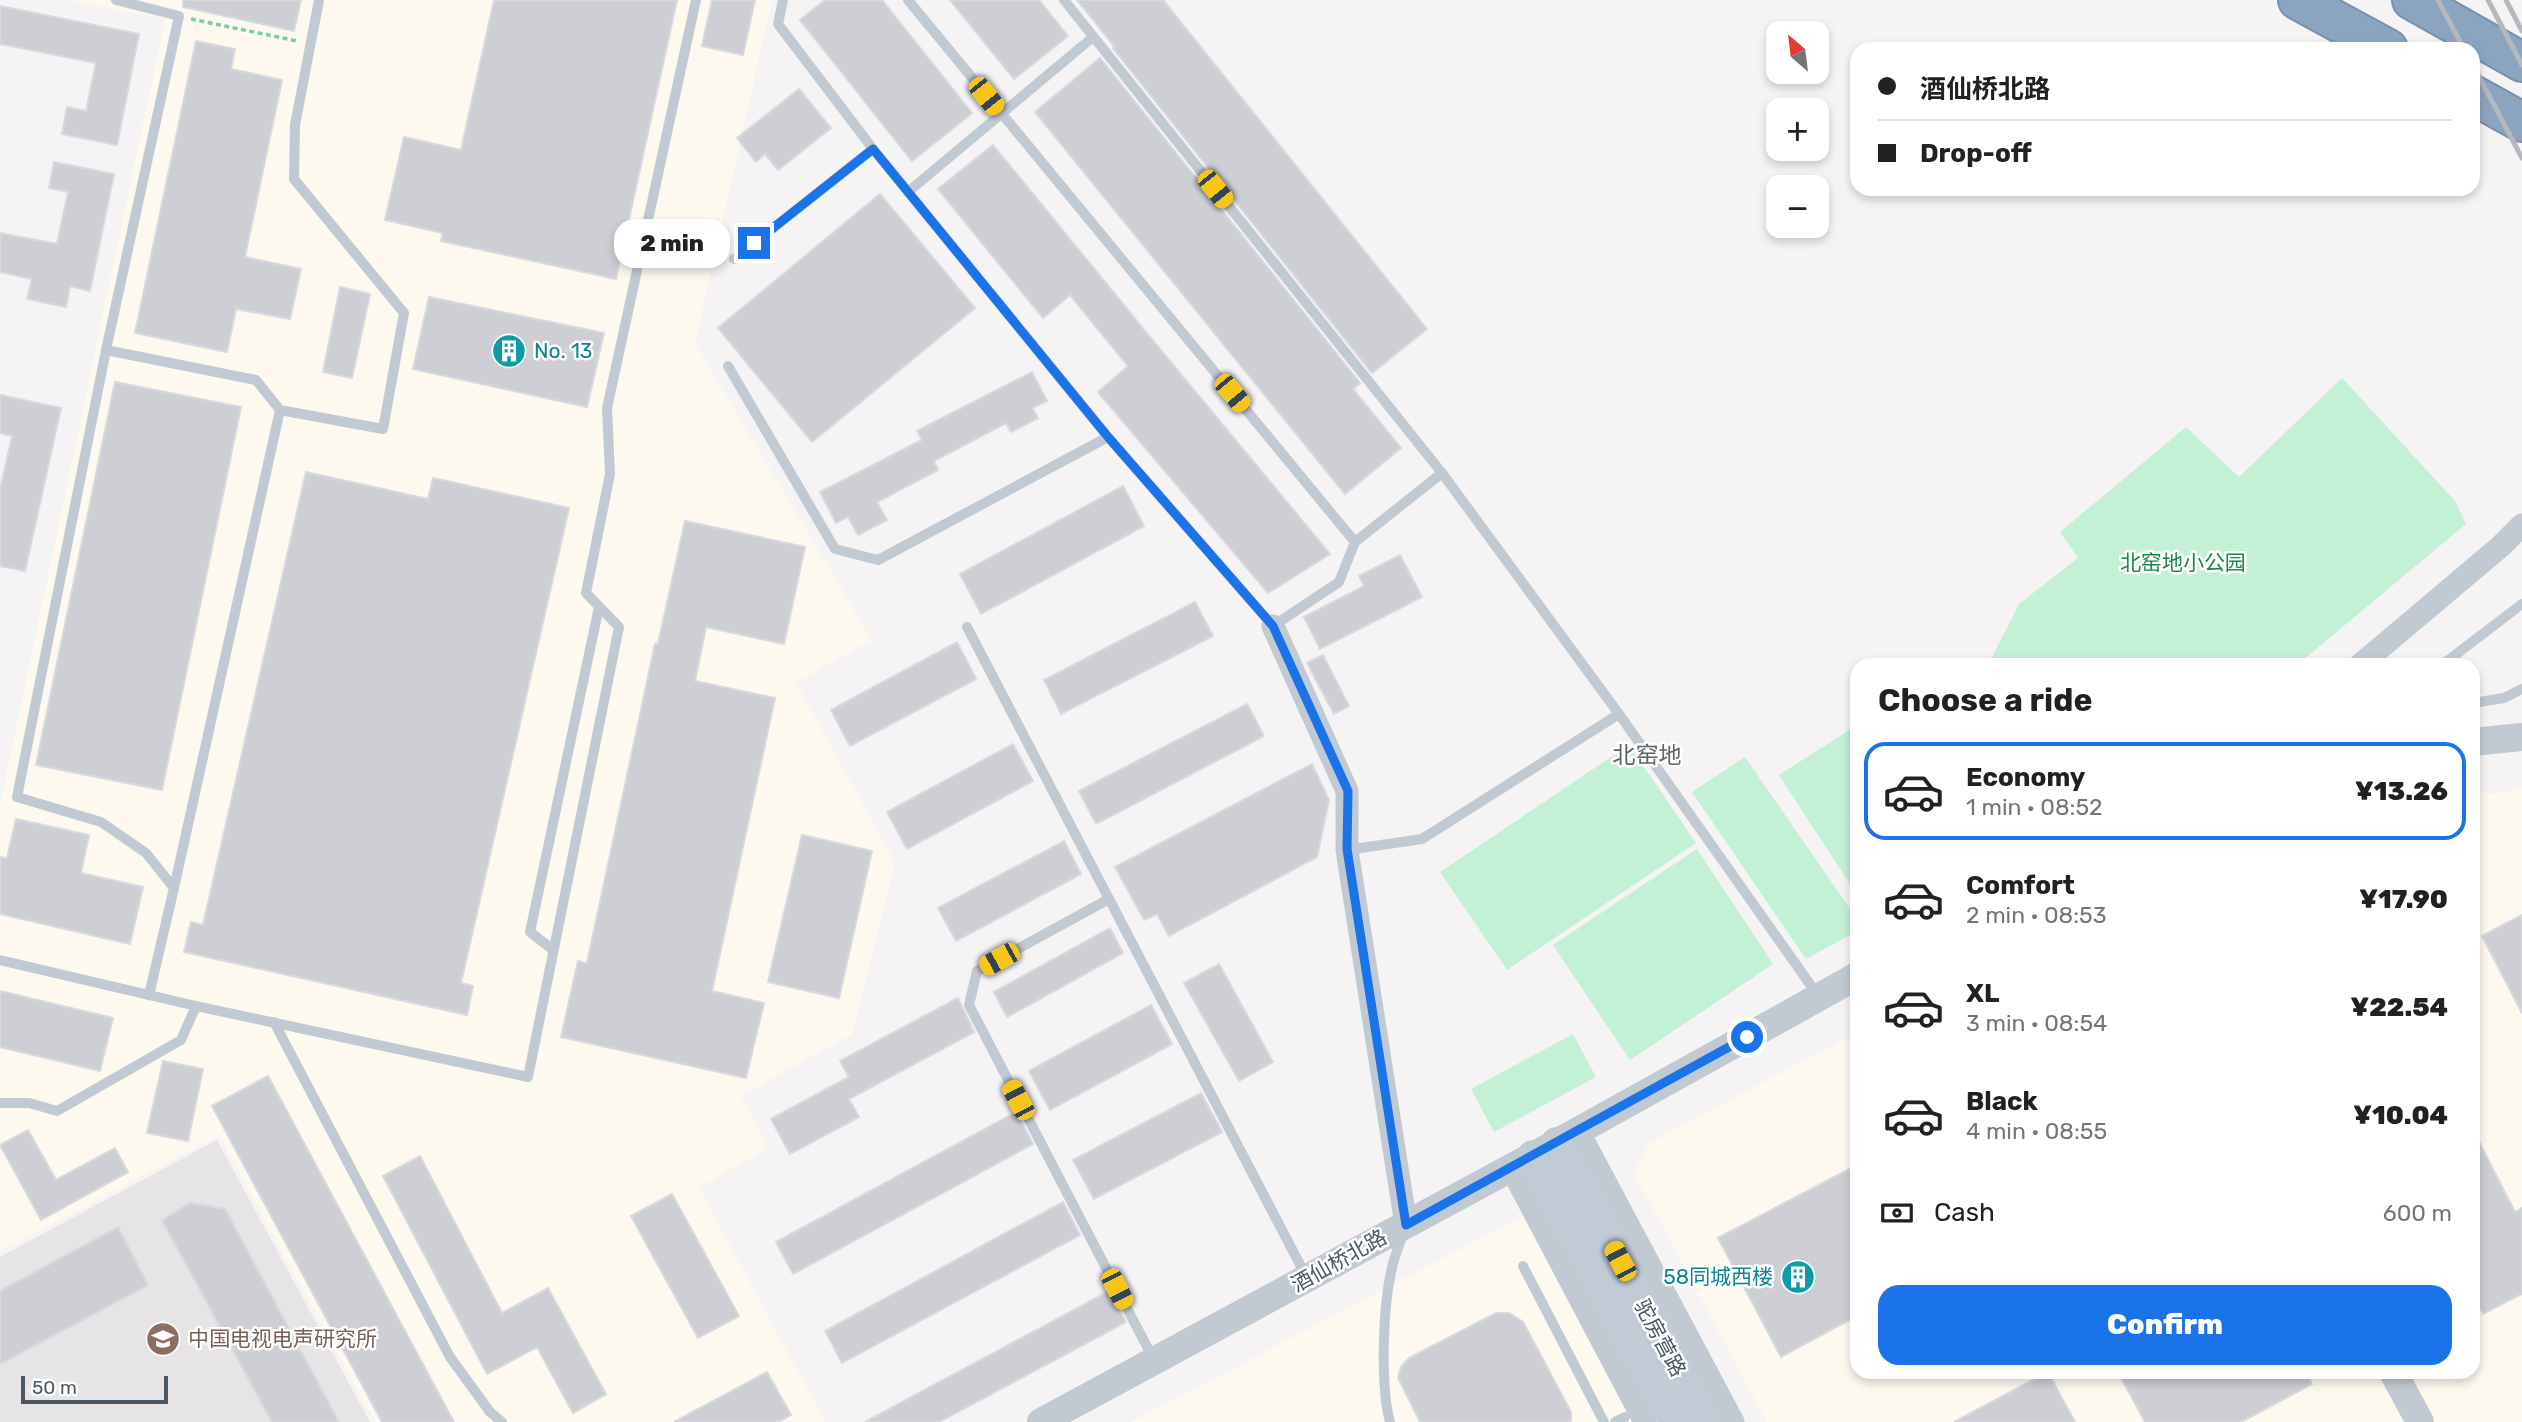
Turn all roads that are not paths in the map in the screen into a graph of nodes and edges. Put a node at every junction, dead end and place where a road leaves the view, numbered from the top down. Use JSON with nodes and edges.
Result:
{"nodes":[{"id":1,"x":116,"y":0,"type":"edge"},
{"id":2,"x":319,"y":0,"type":"edge"},
{"id":3,"x":696,"y":0,"type":"edge"},
{"id":4,"x":783,"y":0,"type":"edge"},
{"id":5,"x":908,"y":0,"type":"edge"},
{"id":6,"x":1064,"y":0,"type":"edge"},
{"id":7,"x":2298,"y":0,"type":"edge"},
{"id":8,"x":2412,"y":0,"type":"edge"},
{"id":9,"x":1093,"y":37,"type":"junction"},
{"id":10,"x":2375,"y":42,"type":"edge"},
{"id":11,"x":2522,"y":61,"type":"edge"},
{"id":12,"x":2480,"y":99,"type":"edge"},
{"id":13,"x":1002,"y":115,"type":"junction"},
{"id":14,"x":2522,"y":122,"type":"edge"},
{"id":15,"x":873,"y":149,"type":"junction"},
{"id":16,"x":908,"y":192,"type":"junction"},
{"id":17,"x":734,"y":259,"type":"dead end"},
{"id":18,"x":106,"y":349,"type":"junction"},
{"id":19,"x":728,"y":366,"type":"dead end"},
{"id":20,"x":281,"y":410,"type":"junction"},
{"id":21,"x":1108,"y":437,"type":"junction"},
{"id":22,"x":1442,"y":472,"type":"junction"},
{"id":23,"x":2522,"y":525,"type":"edge"},
{"id":24,"x":1355,"y":542,"type":"junction"},
{"id":25,"x":2522,"y":604,"type":"edge"},
{"id":26,"x":599,"y":607,"type":"junction"},
{"id":27,"x":1273,"y":626,"type":"junction"},
{"id":28,"x":967,"y":627,"type":"dead end"},
{"id":29,"x":2368,"y":658,"type":"edge"},
{"id":30,"x":2451,"y":658,"type":"edge"},
{"id":31,"x":2522,"y":689,"type":"edge"},
{"id":32,"x":2480,"y":702,"type":"edge"},
{"id":33,"x":1619,"y":714,"type":"junction"},
{"id":34,"x":2522,"y":737,"type":"edge"},
{"id":35,"x":2480,"y":741,"type":"edge"},
{"id":36,"x":1347,"y":849,"type":"junction"},
{"id":37,"x":174,"y":888,"type":"junction"},
{"id":38,"x":1110,"y":899,"type":"junction"},
{"id":39,"x":553,"y":950,"type":"junction"},
{"id":40,"x":0,"y":960,"type":"edge"},
{"id":41,"x":1850,"y":980,"type":"edge"},
{"id":42,"x":149,"y":995,"type":"junction"},
{"id":43,"x":1819,"y":997,"type":"junction"},
{"id":44,"x":196,"y":1006,"type":"junction"},
{"id":45,"x":274,"y":1022,"type":"junction"},
{"id":46,"x":0,"y":1104,"type":"edge"},
{"id":47,"x":1545,"y":1150,"type":"junction"},
{"id":48,"x":1406,"y":1225,"type":"junction"},
{"id":49,"x":1522,"y":1266,"type":"dead end"},
{"id":50,"x":1307,"y":1279,"type":"junction"},
{"id":51,"x":1154,"y":1360,"type":"junction"},
{"id":52,"x":2397,"y":1379,"type":"edge"},
{"id":53,"x":1628,"y":1420,"type":"edge"},
{"id":54,"x":502,"y":1422,"type":"edge"},
{"id":55,"x":1041,"y":1422,"type":"edge"},
{"id":56,"x":1390,"y":1422,"type":"edge"},
{"id":57,"x":1604,"y":1422,"type":"edge"},
{"id":58,"x":1675,"y":1422,"type":"edge"},
{"id":59,"x":1704,"y":1422,"type":"edge"},
{"id":60,"x":1733,"y":1422,"type":"edge"},
{"id":61,"x":2420,"y":1422,"type":"edge"}],
"edges":[{"from":1,"to":18,"type":"lane"},
{"from":2,"to":20,"type":"lane"},
{"from":3,"to":26,"type":"lane"},
{"from":4,"to":15,"type":"lane"},
{"from":5,"to":13,"type":"lane"},
{"from":6,"to":9,"type":"lane"},
{"from":7,"to":10,"type":"highway"},
{"from":8,"to":11,"type":"highway"},
{"from":9,"to":13,"type":"lane"},
{"from":9,"to":22,"type":"lane"},
{"from":12,"to":14,"type":"highway"},
{"from":13,"to":16,"type":"lane"},
{"from":13,"to":24,"type":"lane"},
{"from":15,"to":16,"type":"lane"},
{"from":15,"to":17,"type":"lane"},
{"from":16,"to":21,"type":"lane"},
{"from":18,"to":20,"type":"lane"},
{"from":18,"to":37,"type":"lane"},
{"from":19,"to":21,"type":"lane"},
{"from":20,"to":37,"type":"lane"},
{"from":21,"to":27,"type":"lane"},
{"from":22,"to":24,"type":"lane"},
{"from":22,"to":33,"type":"lane"},
{"from":23,"to":29,"type":"street"},
{"from":24,"to":27,"type":"lane"},
{"from":25,"to":30,"type":"lane"},
{"from":26,"to":39,"type":"lane"},
{"from":26,"to":39,"type":"lane"},
{"from":27,"to":36,"type":"street"},
{"from":28,"to":38,"type":"lane"},
{"from":31,"to":32,"type":"lane"},
{"from":33,"to":36,"type":"lane"},
{"from":33,"to":43,"type":"lane"},
{"from":34,"to":35,"type":"street"},
{"from":36,"to":48,"type":"street"},
{"from":37,"to":42,"type":"lane"},
{"from":38,"to":50,"type":"lane"},
{"from":38,"to":51,"type":"lane"},
{"from":39,"to":45,"type":"lane"},
{"from":40,"to":42,"type":"lane"},
{"from":41,"to":43,"type":"street","name":"酒仙桥北路"},
{"from":42,"to":44,"type":"lane"},
{"from":43,"to":47,"type":"street","name":"酒仙桥北路"},
{"from":44,"to":45,"type":"lane"},
{"from":44,"to":46,"type":"lane"},
{"from":45,"to":54,"type":"lane"},
{"from":47,"to":48,"type":"street","name":"酒仙桥北路"},
{"from":47,"to":53,"type":"street"},
{"from":47,"to":58,"type":"main road","name":"驼房营路"},
{"from":47,"to":59,"type":"main road","name":"驼房营路"},
{"from":47,"to":60,"type":"street"},
{"from":48,"to":50,"type":"street","name":"酒仙桥北路"},
{"from":48,"to":56,"type":"lane"},
{"from":49,"to":57,"type":"lane"},
{"from":50,"to":51,"type":"street","name":"酒仙桥北路"},
{"from":51,"to":55,"type":"street","name":"酒仙桥北路"},
{"from":52,"to":61,"type":"street"}]}
